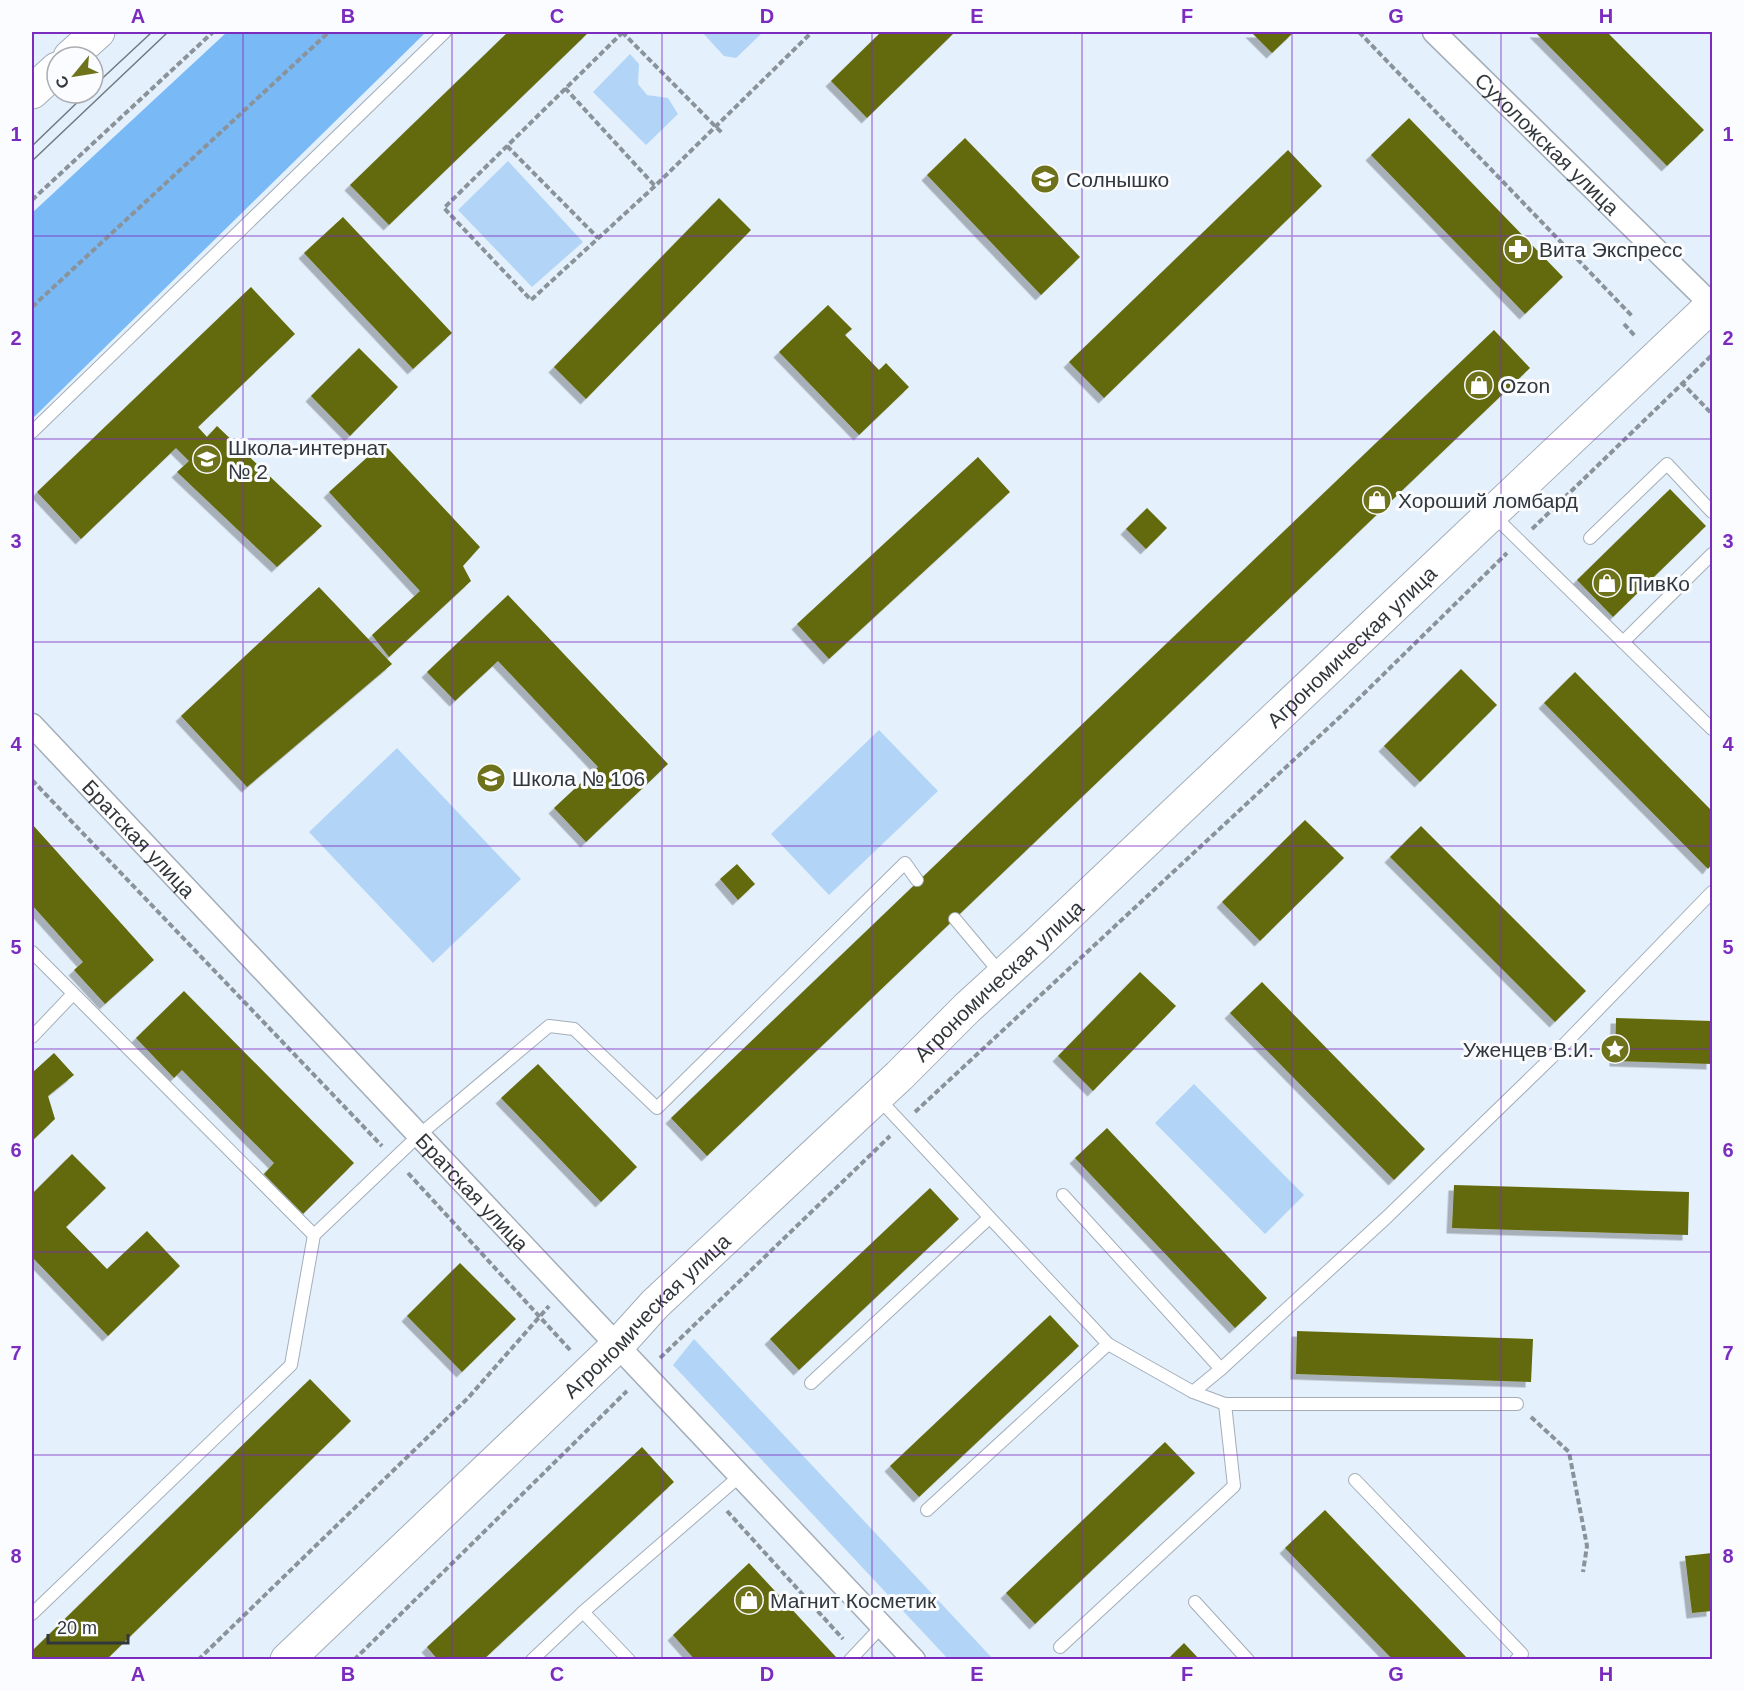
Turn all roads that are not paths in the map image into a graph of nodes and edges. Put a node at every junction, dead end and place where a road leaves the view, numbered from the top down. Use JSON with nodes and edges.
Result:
{"nodes":[{"id":1,"x":445,"y":32,"type":"edge"},
{"id":2,"x":1434,"y":32,"type":"edge"},
{"id":3,"x":45,"y":80,"type":"edge"},
{"id":4,"x":32,"y":92,"type":"edge"},
{"id":5,"x":1712,"y":305,"type":"edge"},
{"id":6,"x":32,"y":432,"type":"edge"},
{"id":7,"x":1713,"y":512,"type":"edge"},
{"id":8,"x":1492,"y":514,"type":"junction"},
{"id":9,"x":1590,"y":538,"type":"dead end"},
{"id":10,"x":1713,"y":555,"type":"edge"},
{"id":11,"x":1623,"y":642,"type":"junction"},
{"id":12,"x":32,"y":725,"type":"edge"},
{"id":13,"x":1713,"y":729,"type":"edge"},
{"id":14,"x":917,"y":880,"type":"dead end"},
{"id":15,"x":1713,"y":892,"type":"edge"},
{"id":16,"x":955,"y":919,"type":"dead end"},
{"id":17,"x":32,"y":952,"type":"edge"},
{"id":18,"x":1003,"y":976,"type":"junction"},
{"id":19,"x":73,"y":994,"type":"junction"},
{"id":20,"x":32,"y":1037,"type":"edge"},
{"id":21,"x":877,"y":1097,"type":"junction"},
{"id":22,"x":418,"y":1136,"type":"junction"},
{"id":23,"x":1063,"y":1196,"type":"dead end"},
{"id":24,"x":989,"y":1218,"type":"junction"},
{"id":25,"x":314,"y":1235,"type":"junction"},
{"id":26,"x":1108,"y":1344,"type":"junction"},
{"id":27,"x":618,"y":1345,"type":"junction"},
{"id":28,"x":1221,"y":1369,"type":"junction"},
{"id":29,"x":811,"y":1383,"type":"dead end"},
{"id":30,"x":1193,"y":1392,"type":"junction"},
{"id":31,"x":1225,"y":1404,"type":"junction"},
{"id":32,"x":1517,"y":1404,"type":"road end"},
{"id":33,"x":741,"y":1475,"type":"junction"},
{"id":34,"x":1355,"y":1480,"type":"dead end"},
{"id":35,"x":927,"y":1510,"type":"dead end"},
{"id":36,"x":1195,"y":1602,"type":"dead end"},
{"id":37,"x":584,"y":1612,"type":"junction"},
{"id":38,"x":32,"y":1614,"type":"edge"},
{"id":39,"x":882,"y":1626,"type":"junction"},
{"id":40,"x":1060,"y":1647,"type":"dead end"},
{"id":41,"x":853,"y":1656,"type":"edge"},
{"id":42,"x":287,"y":1659,"type":"edge"},
{"id":43,"x":532,"y":1659,"type":"edge"},
{"id":44,"x":629,"y":1659,"type":"edge"},
{"id":45,"x":914,"y":1659,"type":"edge"},
{"id":46,"x":1248,"y":1659,"type":"edge"},
{"id":47,"x":1516,"y":1659,"type":"edge"}],
"edges":[{"from":1,"to":6,"type":"lane"},
{"from":2,"to":5,"type":"street","name":"Сухоложская улица"},
{"from":3,"to":4,"type":"street"},
{"from":5,"to":8,"type":"street","name":"Агрономическая улица"},
{"from":7,"to":9,"type":"lane"},
{"from":8,"to":11,"type":"lane"},
{"from":8,"to":18,"type":"street","name":"Агрономическая улица"},
{"from":10,"to":11,"type":"lane"},
{"from":11,"to":13,"type":"lane"},
{"from":12,"to":22,"type":"street","name":"Братская улица"},
{"from":14,"to":22,"type":"lane"},
{"from":15,"to":28,"type":"lane"},
{"from":16,"to":18,"type":"lane"},
{"from":17,"to":19,"type":"lane"},
{"from":18,"to":21,"type":"street","name":"Агрономическая улица"},
{"from":19,"to":20,"type":"lane"},
{"from":19,"to":25,"type":"lane"},
{"from":21,"to":24,"type":"lane"},
{"from":21,"to":27,"type":"street","name":"Агрономическая улица"},
{"from":22,"to":25,"type":"lane"},
{"from":22,"to":27,"type":"street","name":"Братская улица"},
{"from":23,"to":28,"type":"lane"},
{"from":24,"to":26,"type":"lane"},
{"from":24,"to":29,"type":"lane"},
{"from":25,"to":38,"type":"lane"},
{"from":26,"to":30,"type":"lane"},
{"from":26,"to":35,"type":"lane"},
{"from":27,"to":33,"type":"street","name":"Братская улица"},
{"from":27,"to":42,"type":"street","name":"Агрономическая улица"},
{"from":28,"to":30,"type":"lane"},
{"from":30,"to":31,"type":"lane"},
{"from":31,"to":32,"type":"lane"},
{"from":31,"to":40,"type":"lane"},
{"from":33,"to":37,"type":"lane"},
{"from":33,"to":39,"type":"street","name":"Братская улица"},
{"from":34,"to":47,"type":"lane"},
{"from":36,"to":46,"type":"lane"},
{"from":37,"to":43,"type":"lane"},
{"from":37,"to":44,"type":"lane"},
{"from":39,"to":41,"type":"lane"},
{"from":39,"to":45,"type":"street","name":"Братская улица"}]}
